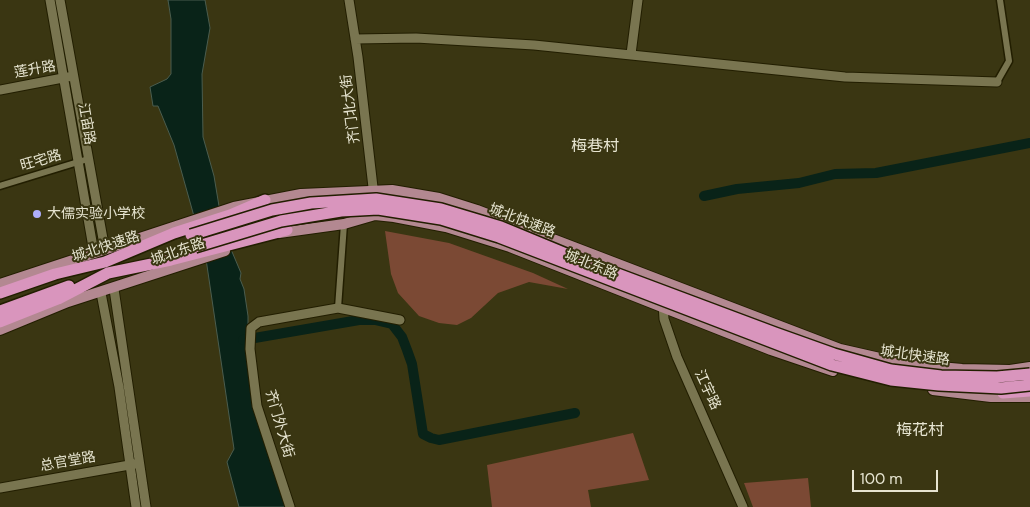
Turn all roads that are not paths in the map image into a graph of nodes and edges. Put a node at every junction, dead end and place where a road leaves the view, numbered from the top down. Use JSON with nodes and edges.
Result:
{"nodes":[{"id":1,"x":50,"y":0,"type":"edge"},
{"id":2,"x":60,"y":0,"type":"edge"},
{"id":3,"x":349,"y":0,"type":"edge"},
{"id":4,"x":638,"y":0,"type":"edge"},
{"id":5,"x":1000,"y":0,"type":"edge"},
{"id":6,"x":355,"y":38,"type":"junction"},
{"id":7,"x":631,"y":54,"type":"junction"},
{"id":8,"x":74,"y":75,"type":"junction"},
{"id":9,"x":64,"y":79,"type":"junction"},
{"id":10,"x":997,"y":82,"type":"joint"},
{"id":11,"x":0,"y":90,"type":"edge"},
{"id":12,"x":88,"y":159,"type":"junction"},
{"id":13,"x":79,"y":163,"type":"junction"},
{"id":14,"x":0,"y":186,"type":"edge"},
{"id":15,"x":374,"y":190,"type":"junction"},
{"id":16,"x":266,"y":200,"type":"junction"},
{"id":17,"x":375,"y":215,"type":"junction"},
{"id":18,"x":344,"y":224,"type":"junction"},
{"id":19,"x":287,"y":230,"type":"junction"},
{"id":20,"x":105,"y":250,"type":"junction"},
{"id":21,"x":94,"y":253,"type":"junction"},
{"id":22,"x":106,"y":268,"type":"junction"},
{"id":23,"x":659,"y":280,"type":"junction"},
{"id":24,"x":0,"y":284,"type":"edge"},
{"id":25,"x":114,"y":288,"type":"junction"},
{"id":26,"x":101,"y":292,"type":"junction"},
{"id":27,"x":0,"y":293,"type":"edge"},
{"id":28,"x":0,"y":300,"type":"edge"},
{"id":29,"x":664,"y":306,"type":"junction"},
{"id":30,"x":338,"y":308,"type":"junction"},
{"id":31,"x":0,"y":311,"type":"edge"},
{"id":32,"x":400,"y":320,"type":"dead end"},
{"id":33,"x":0,"y":322,"type":"edge"},
{"id":34,"x":0,"y":330,"type":"edge"},
{"id":35,"x":1030,"y":368,"type":"edge"},
{"id":36,"x":1030,"y":374,"type":"edge"},
{"id":37,"x":940,"y":381,"type":"junction"},
{"id":38,"x":1030,"y":385,"type":"edge"},
{"id":39,"x":1030,"y":391,"type":"edge"},
{"id":40,"x":1030,"y":397,"type":"edge"},
{"id":41,"x":140,"y":462,"type":"junction"},
{"id":42,"x":130,"y":465,"type":"junction"},
{"id":43,"x":0,"y":488,"type":"edge"},
{"id":44,"x":136,"y":507,"type":"edge"},
{"id":45,"x":146,"y":507,"type":"edge"},
{"id":46,"x":290,"y":507,"type":"edge"},
{"id":47,"x":743,"y":507,"type":"edge"}],
"edges":[{"from":1,"to":9,"type":"main road","name":"江宙路"},
{"from":2,"to":8,"type":"main road","name":"江宙路"},
{"from":3,"to":6,"type":"main road","name":"齐门北大街"},
{"from":4,"to":7,"type":"main road"},
{"from":5,"to":10,"type":"street"},
{"from":6,"to":7,"type":"main road"},
{"from":6,"to":15,"type":"main road","name":"齐门北大街"},
{"from":7,"to":10,"type":"main road"},
{"from":8,"to":9,"type":"main road","name":"莲升路"},
{"from":8,"to":12,"type":"main road","name":"江宙路"},
{"from":9,"to":11,"type":"main road","name":"莲升路"},
{"from":9,"to":13,"type":"main road","name":"江宙路"},
{"from":12,"to":13,"type":"street","name":"旺宅路"},
{"from":12,"to":20,"type":"main road","name":"江宙路"},
{"from":13,"to":14,"type":"street","name":"旺宅路"},
{"from":13,"to":21,"type":"main road","name":"江宙路"},
{"from":15,"to":16,"type":"main road","name":"城北东路"},
{"from":15,"to":17,"type":"main road","name":"齐门北大街"},
{"from":15,"to":23,"type":"main road","name":"城北东路"},
{"from":16,"to":20,"type":"main road","name":"城北东路"},
{"from":16,"to":22,"type":"highway"},
{"from":17,"to":18,"type":"main road","name":"城北东路"},
{"from":17,"to":29,"type":"main road","name":"城北东路"},
{"from":18,"to":19,"type":"main road","name":"城北东路"},
{"from":18,"to":30,"type":"street"},
{"from":19,"to":22,"type":"highway"},
{"from":19,"to":25,"type":"main road","name":"城北东路"},
{"from":20,"to":21,"type":"main road","name":"城北东路"},
{"from":21,"to":24,"type":"main road","name":"城北东路"},
{"from":22,"to":27,"type":"highway"},
{"from":22,"to":28,"type":"highway","name":"城北快速路"},
{"from":22,"to":31,"type":"highway","name":"城北快速路"},
{"from":22,"to":33,"type":"highway"},
{"from":22,"to":37,"type":"highway","name":"城北快速路","bridge":true},
{"from":22,"to":37,"type":"highway","name":"城北快速路","bridge":true},
{"from":23,"to":29,"type":"main road","name":"江宇路"},
{"from":23,"to":35,"type":"main road","name":"城北东路"},
{"from":25,"to":26,"type":"main road","name":"城北东路"},
{"from":25,"to":41,"type":"main road"},
{"from":26,"to":34,"type":"main road","name":"城北东路"},
{"from":26,"to":42,"type":"main road"},
{"from":29,"to":40,"type":"main road","name":"城北东路"},
{"from":29,"to":47,"type":"main road","name":"江宇路"},
{"from":30,"to":32,"type":"main road"},
{"from":30,"to":46,"type":"main road","name":"齐门外大街"},
{"from":35,"to":37,"type":"highway","bridge":true},
{"from":36,"to":37,"type":"highway","name":"城北快速路","bridge":true},
{"from":37,"to":38,"type":"highway","name":"城北快速路","bridge":true},
{"from":37,"to":39,"type":"highway","bridge":true},
{"from":41,"to":42,"type":"main road","name":"总官堂路"},
{"from":41,"to":45,"type":"main road"},
{"from":42,"to":43,"type":"main road","name":"总官堂路"},
{"from":42,"to":44,"type":"main road"}]}
